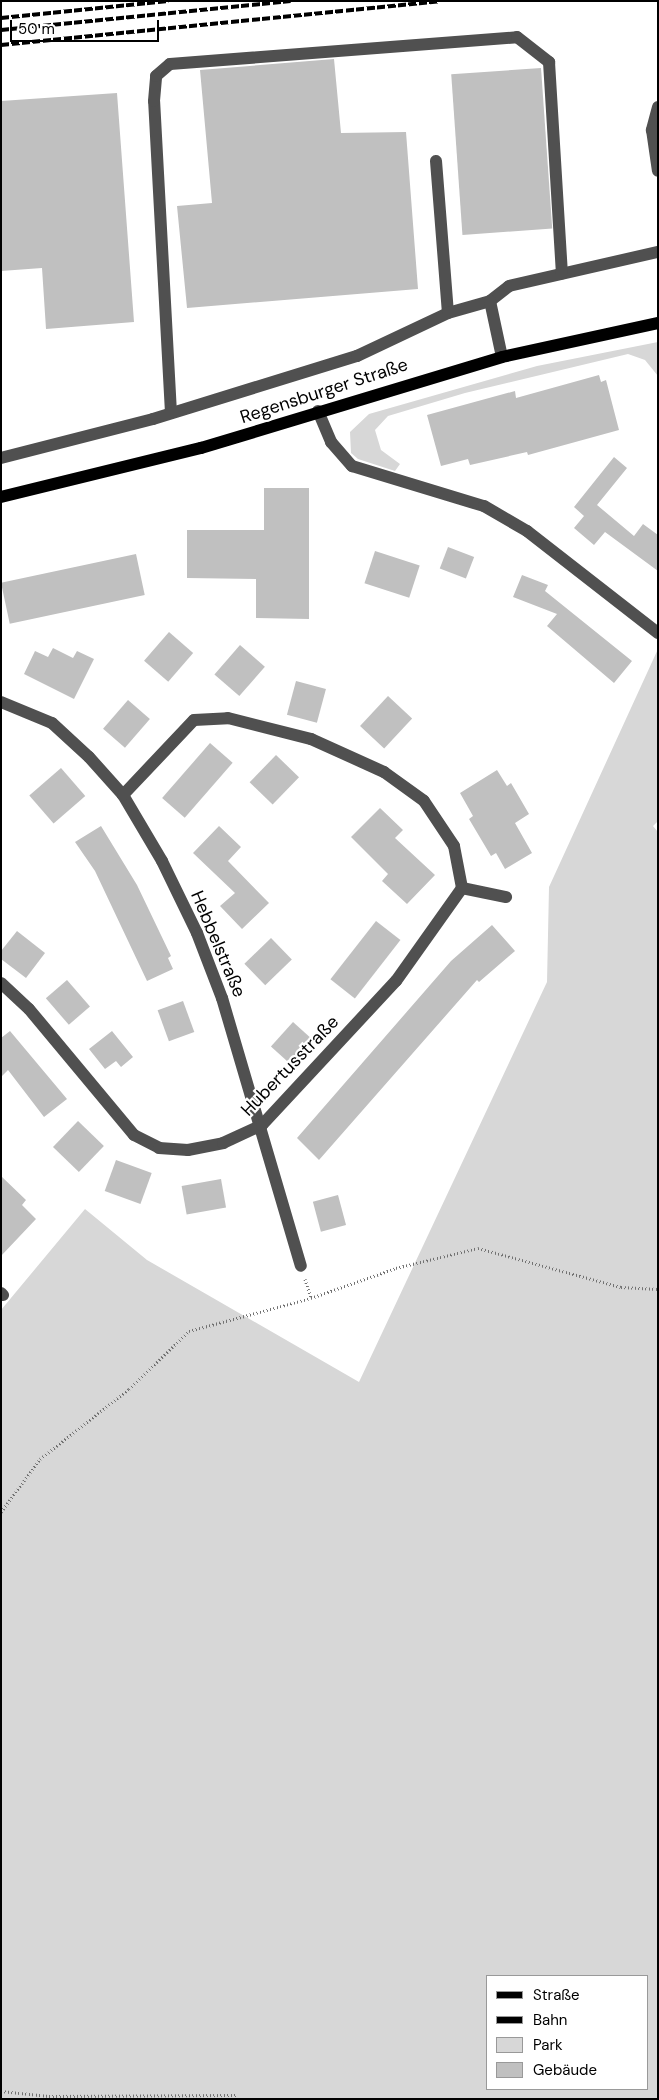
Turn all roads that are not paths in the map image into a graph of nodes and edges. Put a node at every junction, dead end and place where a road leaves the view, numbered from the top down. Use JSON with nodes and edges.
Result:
{"nodes":[{"id":1,"x":658,"y":107,"type":"edge"},
{"id":2,"x":436,"y":161,"type":"dead end"},
{"id":3,"x":658,"y":171,"type":"edge"},
{"id":4,"x":657,"y":251,"type":"edge"},
{"id":5,"x":562,"y":274,"type":"junction"},
{"id":6,"x":490,"y":301,"type":"junction"},
{"id":7,"x":448,"y":313,"type":"junction"},
{"id":8,"x":658,"y":322,"type":"edge"},
{"id":9,"x":502,"y":356,"type":"junction"},
{"id":10,"x":318,"y":411,"type":"junction"},
{"id":11,"x":171,"y":413,"type":"junction"},
{"id":12,"x":1,"y":458,"type":"edge"},
{"id":13,"x":1,"y":497,"type":"edge"},
{"id":14,"x":658,"y":633,"type":"edge"},
{"id":15,"x":1,"y":702,"type":"edge"},
{"id":16,"x":123,"y":795,"type":"junction"},
{"id":17,"x":462,"y":888,"type":"junction"},
{"id":18,"x":506,"y":897,"type":"dead end"},
{"id":19,"x":1,"y":983,"type":"edge"},
{"id":20,"x":262,"y":1125,"type":"junction"},
{"id":21,"x":301,"y":1266,"type":"road end"}],
"edges":[{"from":1,"to":3,"type":"street"},
{"from":2,"to":7,"type":"street"},
{"from":4,"to":5,"type":"street"},
{"from":5,"to":6,"type":"street"},
{"from":5,"to":11,"type":"street"},
{"from":6,"to":7,"type":"street"},
{"from":6,"to":9,"type":"street"},
{"from":7,"to":11,"type":"street"},
{"from":8,"to":9,"type":"main road","name":"Regensburger Straße"},
{"from":9,"to":10,"type":"main road","name":"Regensburger Straße"},
{"from":10,"to":13,"type":"main road","name":"Regensburger Straße"},
{"from":10,"to":14,"type":"street"},
{"from":11,"to":12,"type":"street"},
{"from":15,"to":16,"type":"street","name":"Hebbelstraße"},
{"from":16,"to":17,"type":"street"},
{"from":16,"to":20,"type":"street","name":"Hebbelstraße"},
{"from":17,"to":18,"type":"street"},
{"from":17,"to":20,"type":"street","name":"Hubertusstraße"},
{"from":19,"to":20,"type":"street","name":"Hubertusstraße"},
{"from":20,"to":21,"type":"street","name":"Hebbelstraße"}]}
